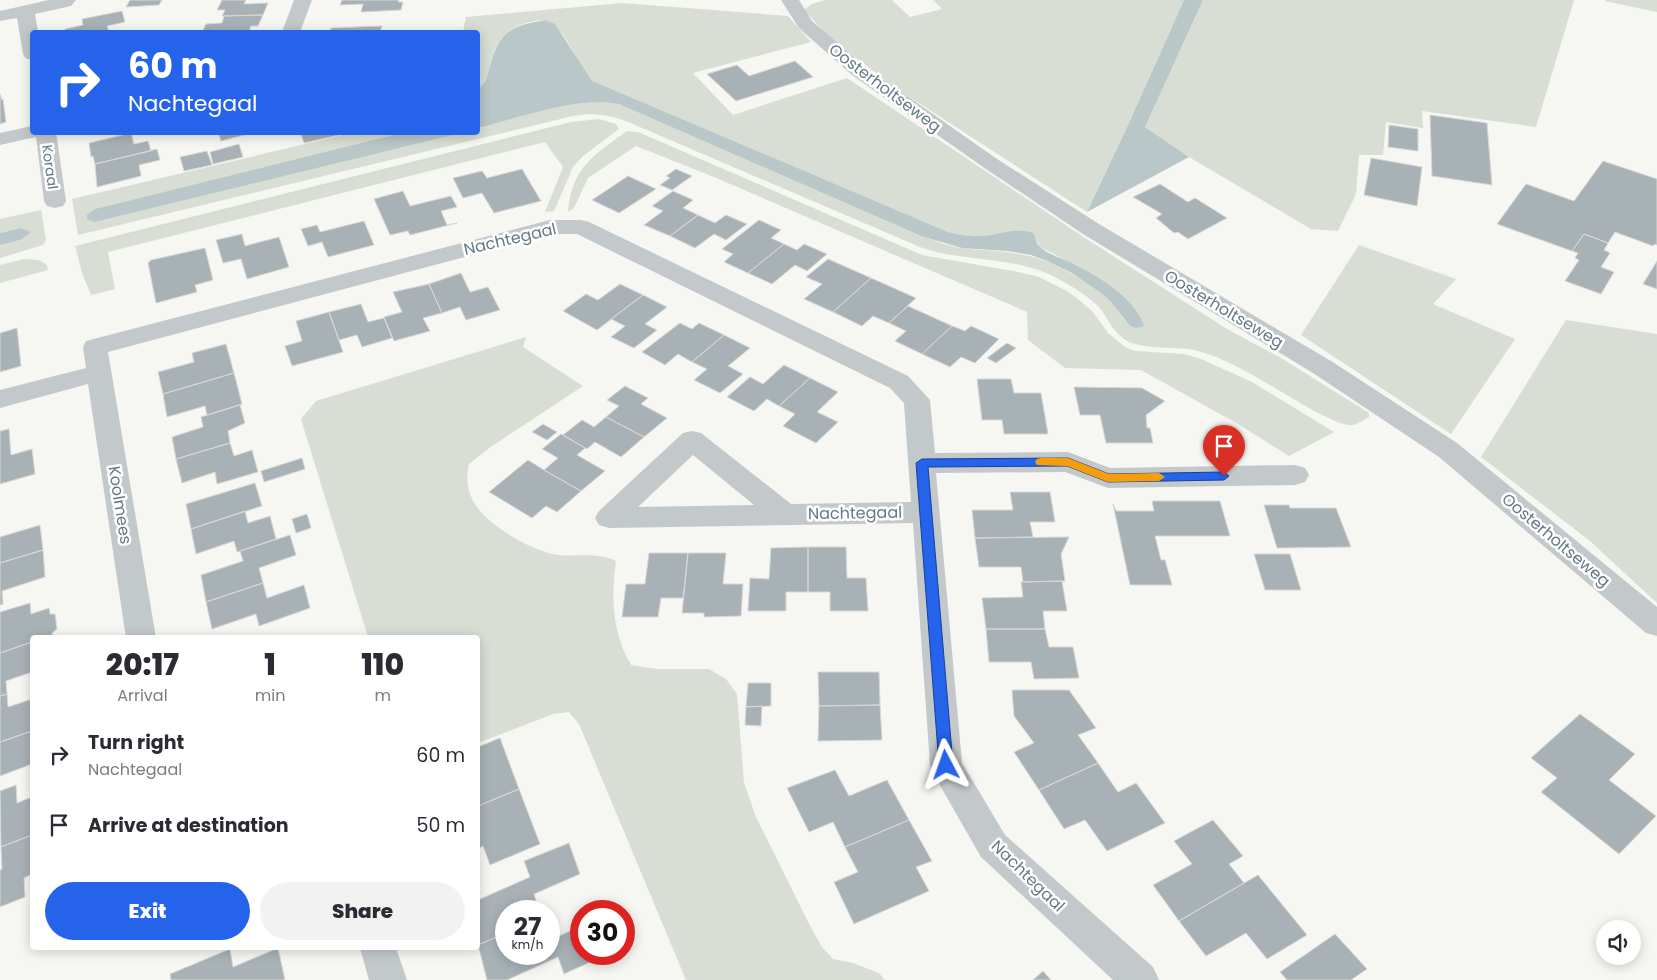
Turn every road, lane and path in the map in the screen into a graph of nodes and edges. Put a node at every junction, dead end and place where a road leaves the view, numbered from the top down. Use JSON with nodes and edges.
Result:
{"nodes":[{"id":1,"x":67,"y":0,"type":"edge"},
{"id":2,"x":303,"y":0,"type":"edge"},
{"id":3,"x":790,"y":0,"type":"edge"},
{"id":4,"x":25,"y":11,"type":"junction"},
{"id":5,"x":0,"y":16,"type":"edge"},
{"id":6,"x":292,"y":30,"type":"edge"},
{"id":7,"x":30,"y":42,"type":"edge"},
{"id":8,"x":30,"y":132,"type":"edge"},
{"id":9,"x":46,"y":135,"type":"edge"},
{"id":10,"x":0,"y":139,"type":"edge"},
{"id":11,"x":55,"y":201,"type":"dead end"},
{"id":12,"x":99,"y":373,"type":"junction"},
{"id":13,"x":0,"y":400,"type":"edge"},
{"id":14,"x":922,"y":463,"type":"junction"},
{"id":15,"x":1295,"y":475,"type":"dead end"},
{"id":16,"x":926,"y":512,"type":"junction"},
{"id":17,"x":784,"y":514,"type":"junction"},
{"id":18,"x":1657,"y":624,"type":"edge"},
{"id":19,"x":141,"y":635,"type":"edge"},
{"id":20,"x":379,"y":950,"type":"edge"},
{"id":21,"x":388,"y":980,"type":"edge"},
{"id":22,"x":1140,"y":980,"type":"edge"}],
"edges":[{"from":1,"to":4,"type":"street"},
{"from":2,"to":6,"type":"street"},
{"from":3,"to":18,"type":"street","name":"Oosterholtseweg"},
{"from":4,"to":5,"type":"street"},
{"from":4,"to":7,"type":"street"},
{"from":8,"to":10,"type":"street","name":"Koraal"},
{"from":9,"to":11,"type":"street","name":"Koraal"},
{"from":12,"to":13,"type":"street"},
{"from":12,"to":14,"type":"street","name":"Nachtegaal"},
{"from":12,"to":19,"type":"street","name":"Koolmees"},
{"from":14,"to":15,"type":"street"},
{"from":14,"to":16,"type":"street","name":"Nachtegaal"},
{"from":16,"to":17,"type":"street","name":"Nachtegaal"},
{"from":16,"to":22,"type":"street","name":"Nachtegaal"},
{"from":17,"to":17,"type":"street","name":"Nachtegaal"},
{"from":20,"to":21,"type":"street"}]}
